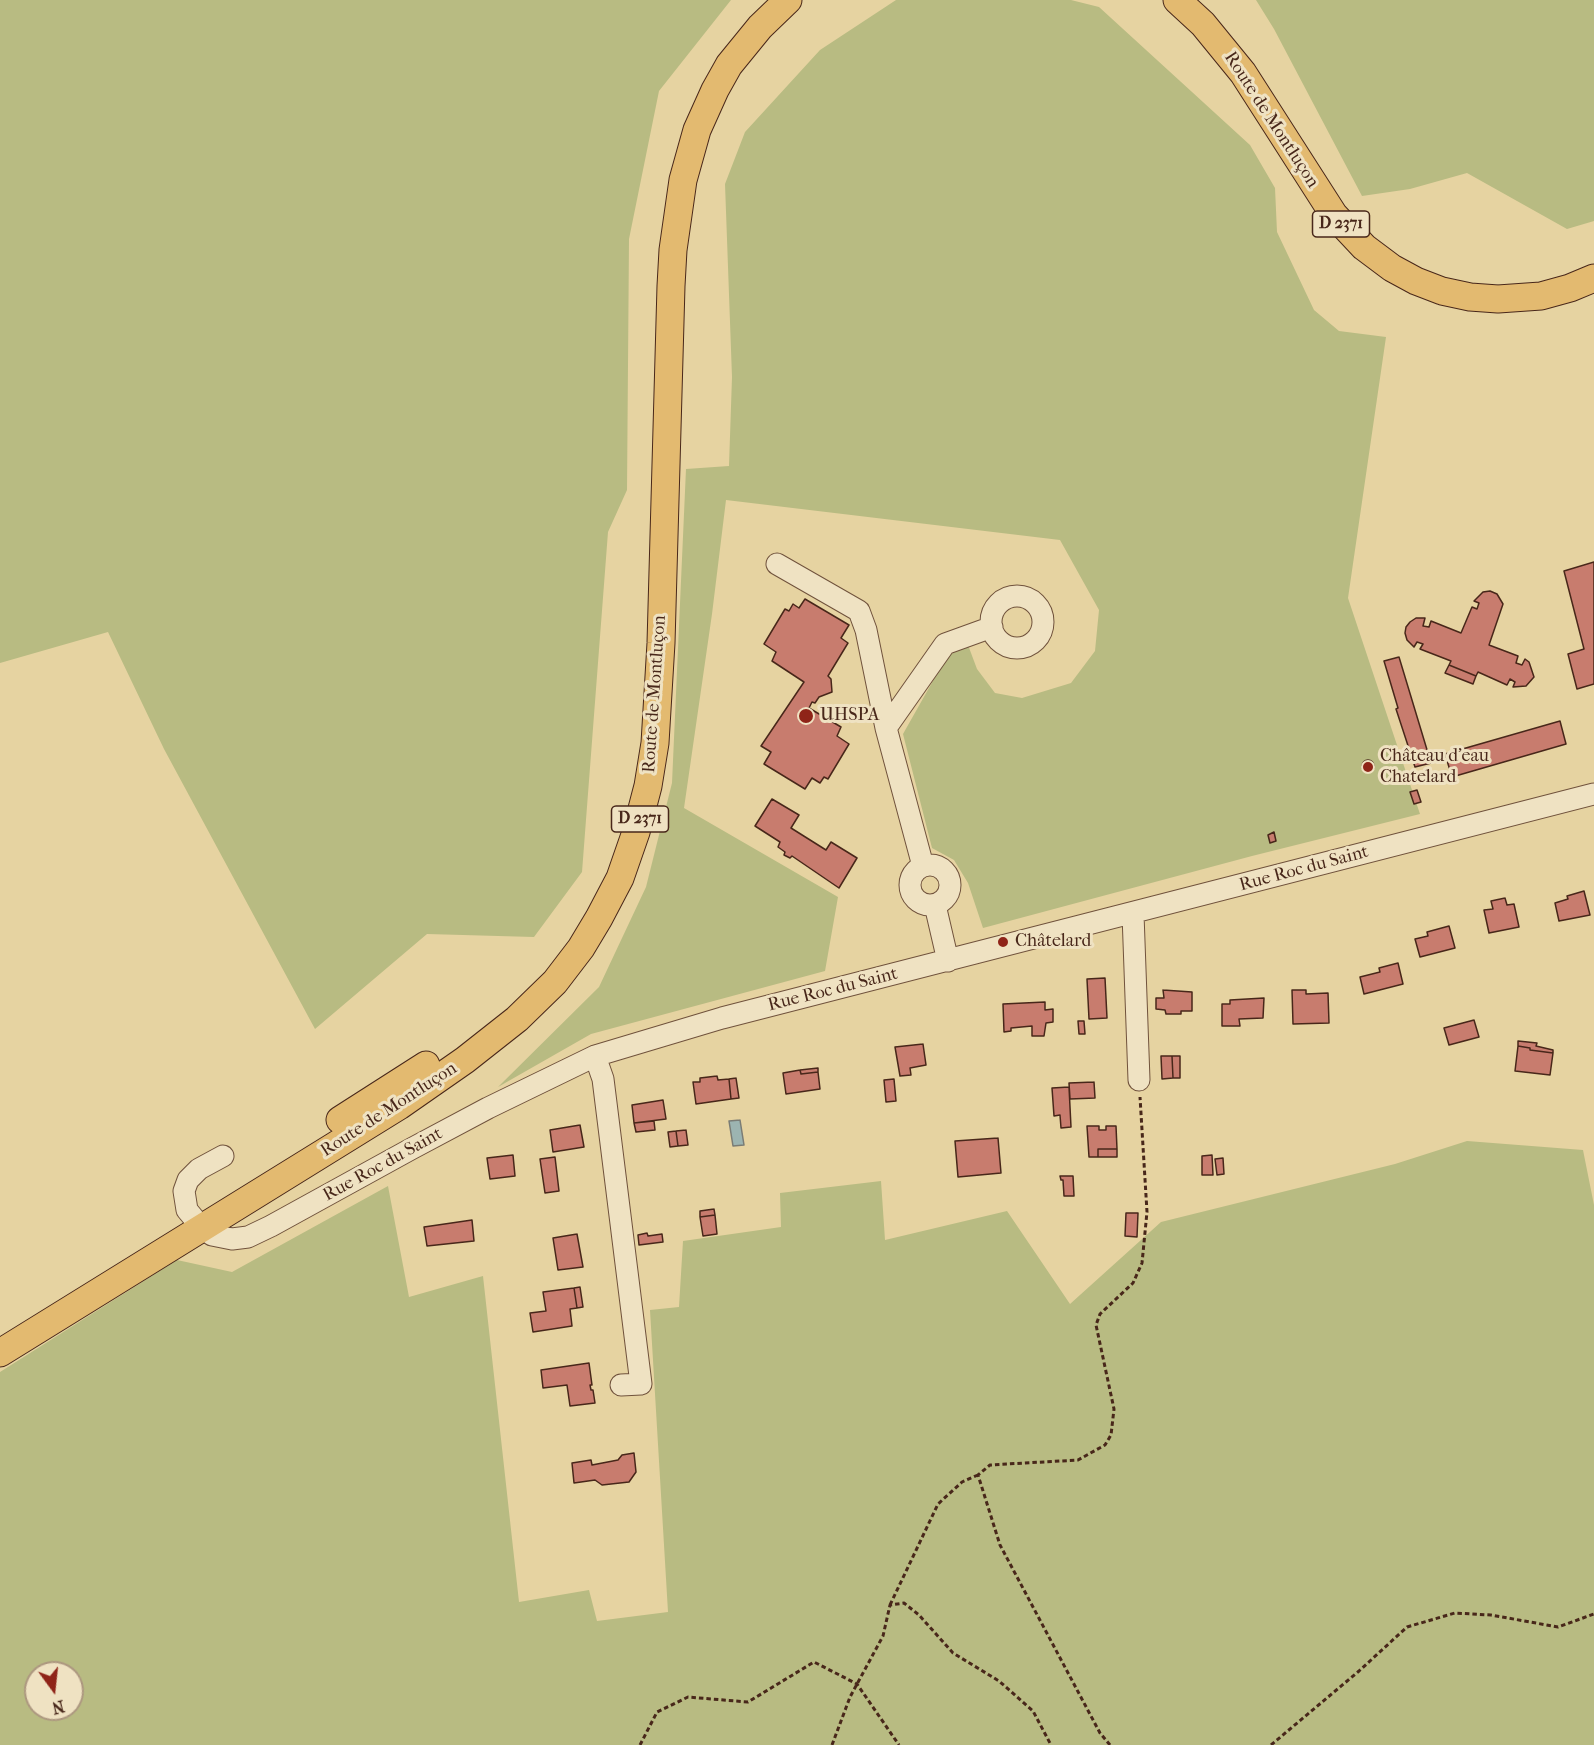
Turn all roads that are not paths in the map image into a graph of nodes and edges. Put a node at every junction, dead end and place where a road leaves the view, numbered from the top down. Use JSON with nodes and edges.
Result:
{"nodes":[{"id":1,"x":771,"y":0,"type":"edge"},
{"id":2,"x":788,"y":0,"type":"edge"},
{"id":3,"x":1177,"y":0,"type":"edge"},
{"id":4,"x":1196,"y":0,"type":"edge"},
{"id":5,"x":1594,"y":265,"type":"edge"},
{"id":6,"x":1594,"y":278,"type":"edge"},
{"id":7,"x":777,"y":564,"type":"dead end"},
{"id":8,"x":992,"y":627,"type":"dead end"},
{"id":9,"x":886,"y":728,"type":"junction"},
{"id":10,"x":1594,"y":794,"type":"edge"},
{"id":11,"x":923,"y":866,"type":"junction"},
{"id":12,"x":935,"y":905,"type":"junction"},
{"id":13,"x":1133,"y":914,"type":"junction"},
{"id":14,"x":948,"y":961,"type":"junction"},
{"id":15,"x":594,"y":1056,"type":"junction"},
{"id":16,"x":1139,"y":1080,"type":"road end"},
{"id":17,"x":223,"y":1156,"type":"dead end"},
{"id":18,"x":196,"y":1222,"type":"junction"},
{"id":19,"x":0,"y":1337,"type":"edge"},
{"id":20,"x":0,"y":1353,"type":"edge"},
{"id":21,"x":621,"y":1385,"type":"dead end"}],
"edges":[{"from":1,"to":18,"type":"main road","name":"Route de Montluçon","number":"D 2371"},
{"from":2,"to":18,"type":"main road","name":"Route de Montluçon","number":"D 2371"},
{"from":3,"to":6,"type":"main road","name":"Route de Montluçon","number":"D 2371"},
{"from":4,"to":5,"type":"main road","name":"Route de Montluçon","number":"D 2371"},
{"from":7,"to":9,"type":"street"},
{"from":8,"to":9,"type":"street"},
{"from":9,"to":11,"type":"street"},
{"from":10,"to":13,"type":"street","name":"Rue Roc du Saint"},
{"from":11,"to":12,"type":"street"},
{"from":11,"to":12,"type":"street"},
{"from":12,"to":14,"type":"street"},
{"from":13,"to":14,"type":"street","name":"Rue Roc du Saint"},
{"from":13,"to":16,"type":"street"},
{"from":14,"to":15,"type":"street","name":"Rue Roc du Saint"},
{"from":15,"to":18,"type":"street","name":"Rue Roc du Saint"},
{"from":15,"to":21,"type":"street"},
{"from":17,"to":18,"type":"street"},
{"from":18,"to":19,"type":"main road","name":"Route de Montluçon","number":"D 2371"},
{"from":18,"to":20,"type":"main road","name":"Route de Montluçon","number":"D 2371"}]}
